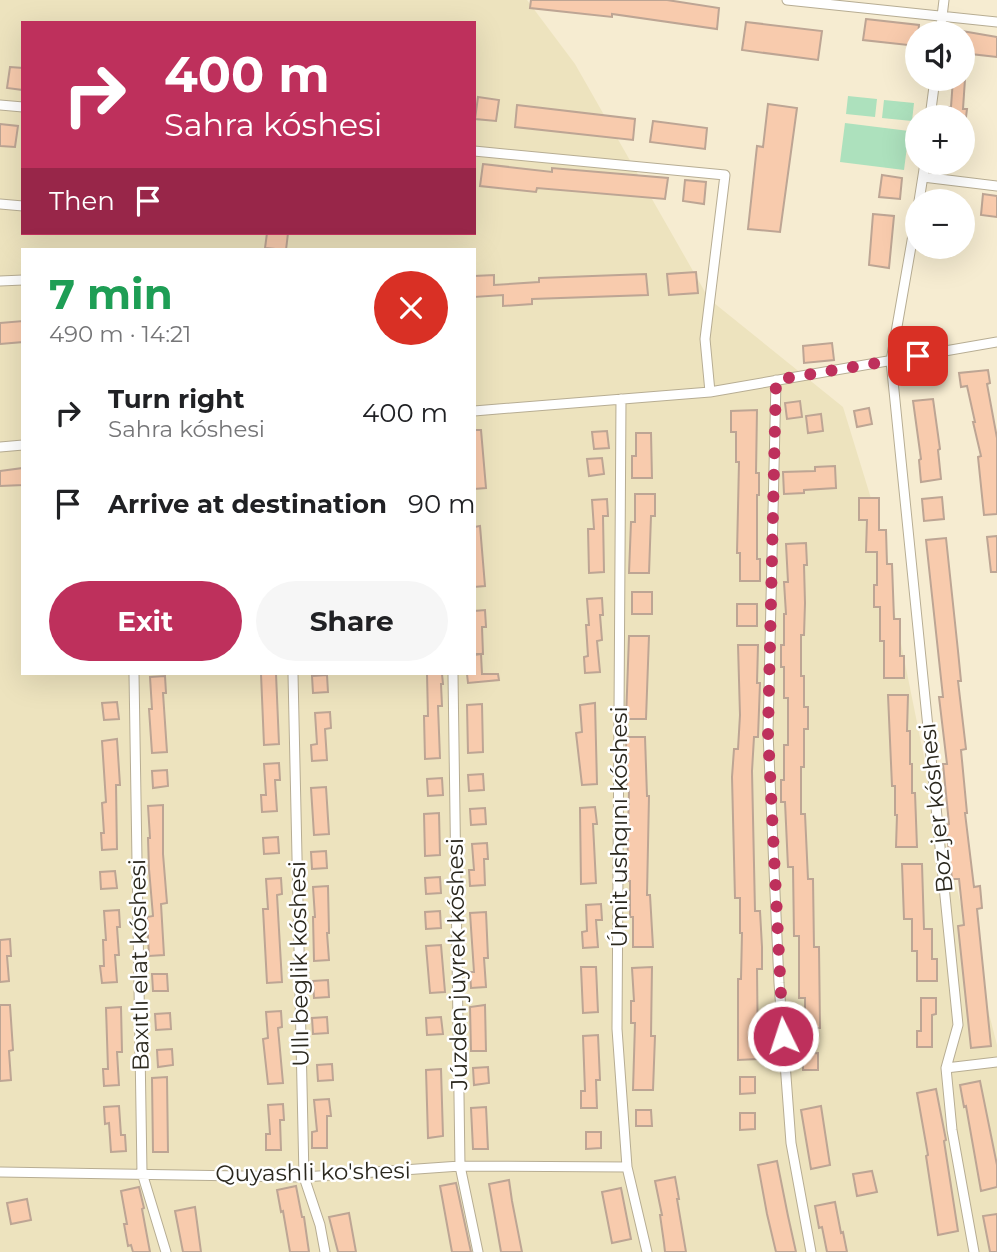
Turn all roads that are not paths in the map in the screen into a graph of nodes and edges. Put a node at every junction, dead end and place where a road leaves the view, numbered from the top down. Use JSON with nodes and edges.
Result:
{"nodes":[{"id":1,"x":787,"y":0,"type":"edge"},
{"id":2,"x":944,"y":0,"type":"edge"},
{"id":3,"x":942,"y":16,"type":"junction"},
{"id":4,"x":941,"y":21,"type":"edge"},
{"id":5,"x":997,"y":22,"type":"edge"},
{"id":6,"x":0,"y":105,"type":"edge"},
{"id":7,"x":21,"y":107,"type":"edge"},
{"id":8,"x":476,"y":151,"type":"edge"},
{"id":9,"x":923,"y":177,"type":"joint"},
{"id":10,"x":997,"y":186,"type":"edge"},
{"id":11,"x":921,"y":189,"type":"edge"},
{"id":12,"x":0,"y":204,"type":"edge"},
{"id":13,"x":21,"y":206,"type":"edge"},
{"id":14,"x":909,"y":259,"type":"edge"},
{"id":15,"x":21,"y":280,"type":"edge"},
{"id":16,"x":0,"y":281,"type":"edge"},
{"id":17,"x":997,"y":342,"type":"edge"},
{"id":18,"x":891,"y":361,"type":"junction"},
{"id":19,"x":776,"y":380,"type":"junction"},
{"id":20,"x":710,"y":392,"type":"junction"},
{"id":21,"x":621,"y":399,"type":"junction"},
{"id":22,"x":476,"y":411,"type":"edge"},
{"id":23,"x":21,"y":445,"type":"edge"},
{"id":24,"x":0,"y":447,"type":"edge"},
{"id":25,"x":134,"y":675,"type":"edge"},
{"id":26,"x":293,"y":675,"type":"edge"},
{"id":27,"x":453,"y":675,"type":"edge"},
{"id":28,"x":997,"y":1062,"type":"edge"},
{"id":29,"x":946,"y":1068,"type":"junction"},
{"id":30,"x":460,"y":1166,"type":"junction"},
{"id":31,"x":627,"y":1167,"type":"junction"},
{"id":32,"x":0,"y":1172,"type":"edge"},
{"id":33,"x":142,"y":1173,"type":"junction"},
{"id":34,"x":304,"y":1177,"type":"junction"},
{"id":35,"x":166,"y":1252,"type":"edge"},
{"id":36,"x":325,"y":1252,"type":"edge"},
{"id":37,"x":478,"y":1252,"type":"edge"},
{"id":38,"x":646,"y":1252,"type":"edge"},
{"id":39,"x":811,"y":1252,"type":"edge"},
{"id":40,"x":974,"y":1252,"type":"edge"}],
"edges":[{"from":1,"to":3,"type":"street"},
{"from":2,"to":3,"type":"street"},
{"from":3,"to":4,"type":"street"},
{"from":3,"to":5,"type":"street"},
{"from":6,"to":7,"type":"street"},
{"from":8,"to":20,"type":"street"},
{"from":9,"to":10,"type":"street"},
{"from":9,"to":11,"type":"street"},
{"from":12,"to":13,"type":"street"},
{"from":14,"to":18,"type":"street","name":"Boz jer kóshesi"},
{"from":15,"to":16,"type":"street"},
{"from":17,"to":18,"type":"street"},
{"from":18,"to":19,"type":"street"},
{"from":18,"to":29,"type":"street","name":"Boz jer kóshesi"},
{"from":19,"to":20,"type":"street"},
{"from":19,"to":39,"type":"street"},
{"from":20,"to":21,"type":"street"},
{"from":21,"to":22,"type":"street"},
{"from":21,"to":31,"type":"street","name":"Úmit ushqını kóshesi"},
{"from":23,"to":24,"type":"street"},
{"from":25,"to":33,"type":"street","name":"Baxıtlı elat kóshesi"},
{"from":26,"to":34,"type":"street","name":"Ullı beglik kóshesi"},
{"from":27,"to":30,"type":"street","name":"Júzden juyrek kóshesi"},
{"from":28,"to":29,"type":"street"},
{"from":29,"to":40,"type":"street","name":"Boz jer kóshesi"},
{"from":30,"to":31,"type":"street","name":"Quyashli ko'shesi"},
{"from":30,"to":34,"type":"street","name":"Quyashli ko'shesi"},
{"from":30,"to":37,"type":"street","name":"Júzden juyrek kóshesi"},
{"from":31,"to":38,"type":"street","name":"Úmit ushqını kóshesi"},
{"from":32,"to":33,"type":"street","name":"Quyashli ko'shesi"},
{"from":33,"to":34,"type":"street","name":"Quyashli ko'shesi"},
{"from":33,"to":35,"type":"street","name":"Baxıtlı elat kóshesi"},
{"from":34,"to":36,"type":"street","name":"Ullı beglik kóshesi"}]}
